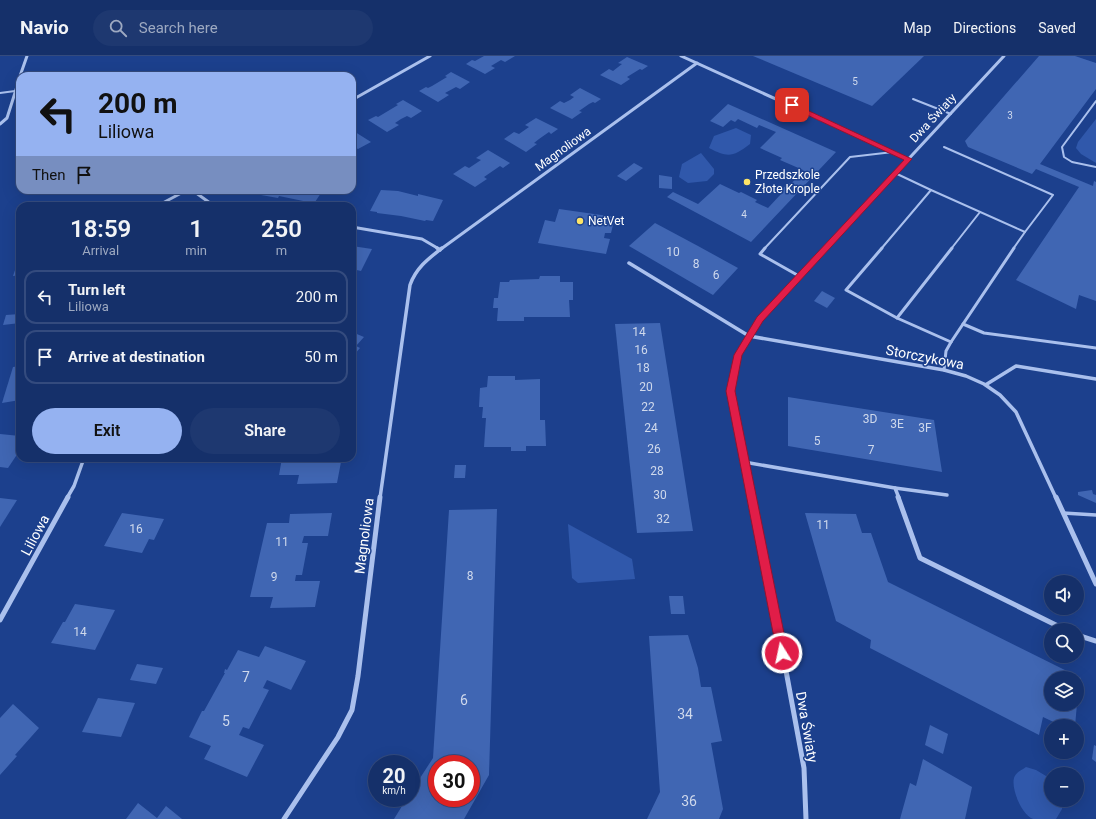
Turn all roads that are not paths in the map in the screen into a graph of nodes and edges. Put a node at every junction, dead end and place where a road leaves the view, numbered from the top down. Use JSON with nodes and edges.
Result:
{"nodes":[{"id":1,"x":27,"y":56,"type":"edge"},
{"id":2,"x":430,"y":56,"type":"edge"},
{"id":3,"x":681,"y":56,"type":"edge"},
{"id":4,"x":1004,"y":56,"type":"edge"},
{"id":5,"x":697,"y":63,"type":"junction"},
{"id":6,"x":21,"y":72,"type":"edge"},
{"id":7,"x":16,"y":88,"type":"edge"},
{"id":8,"x":15,"y":91,"type":"junction"},
{"id":9,"x":0,"y":93,"type":"edge"},
{"id":10,"x":356,"y":98,"type":"edge"},
{"id":11,"x":913,"y":99,"type":"dead end"},
{"id":12,"x":1096,"y":101,"type":"edge"},
{"id":13,"x":951,"y":114,"type":"junction"},
{"id":14,"x":0,"y":124,"type":"edge"},
{"id":15,"x":944,"y":147,"type":"dead end"},
{"id":16,"x":893,"y":152,"type":"junction"},
{"id":17,"x":908,"y":159,"type":"junction"},
{"id":18,"x":1096,"y":167,"type":"edge"},
{"id":19,"x":895,"y":173,"type":"junction"},
{"id":20,"x":931,"y":190,"type":"junction"},
{"id":21,"x":179,"y":194,"type":"edge"},
{"id":22,"x":198,"y":194,"type":"edge"},
{"id":23,"x":165,"y":202,"type":"edge"},
{"id":24,"x":209,"y":202,"type":"edge"},
{"id":25,"x":980,"y":212,"type":"junction"},
{"id":26,"x":356,"y":228,"type":"edge"},
{"id":27,"x":1026,"y":232,"type":"junction"},
{"id":28,"x":440,"y":250,"type":"junction"},
{"id":29,"x":628,"y":263,"type":"dead end"},
{"id":30,"x":799,"y":276,"type":"junction"},
{"id":31,"x":897,"y":318,"type":"junction"},
{"id":32,"x":963,"y":324,"type":"junction"},
{"id":33,"x":749,"y":336,"type":"junction"},
{"id":34,"x":951,"y":342,"type":"junction"},
{"id":35,"x":1096,"y":348,"type":"edge"},
{"id":36,"x":944,"y":370,"type":"junction"},
{"id":37,"x":1096,"y":379,"type":"edge"},
{"id":38,"x":987,"y":384,"type":"junction"},
{"id":39,"x":83,"y":462,"type":"edge"},
{"id":40,"x":744,"y":462,"type":"junction"},
{"id":41,"x":895,"y":488,"type":"junction"},
{"id":42,"x":947,"y":494,"type":"dead end"},
{"id":43,"x":1063,"y":512,"type":"junction"},
{"id":44,"x":1096,"y":515,"type":"edge"},
{"id":45,"x":1096,"y":584,"type":"edge"},
{"id":46,"x":0,"y":620,"type":"edge"},
{"id":47,"x":1052,"y":623,"type":"edge"},
{"id":48,"x":1084,"y":637,"type":"edge"},
{"id":49,"x":1096,"y":641,"type":"edge"},
{"id":50,"x":284,"y":819,"type":"edge"},
{"id":51,"x":806,"y":819,"type":"edge"}],
"edges":[{"from":1,"to":6,"type":"street"},
{"from":2,"to":10,"type":"street"},
{"from":3,"to":5,"type":"street"},
{"from":4,"to":13,"type":"street","name":"Dwa Światy"},
{"from":5,"to":16,"type":"street"},
{"from":5,"to":28,"type":"street","name":"Magnoliowa"},
{"from":7,"to":8,"type":"street"},
{"from":8,"to":9,"type":"lane"},
{"from":8,"to":14,"type":"street"},
{"from":11,"to":13,"type":"lane"},
{"from":12,"to":18,"type":"lane"},
{"from":13,"to":17,"type":"street","name":"Dwa Światy"},
{"from":15,"to":27,"type":"lane"},
{"from":16,"to":17,"type":"street"},
{"from":16,"to":30,"type":"lane"},
{"from":17,"to":19,"type":"street","name":"Dwa Światy"},
{"from":19,"to":20,"type":"lane"},
{"from":19,"to":30,"type":"street","name":"Dwa Światy"},
{"from":20,"to":25,"type":"lane"},
{"from":20,"to":31,"type":"lane"},
{"from":21,"to":23,"type":"street"},
{"from":22,"to":24,"type":"street"},
{"from":25,"to":27,"type":"lane"},
{"from":25,"to":31,"type":"lane"},
{"from":26,"to":28,"type":"street"},
{"from":27,"to":32,"type":"lane"},
{"from":28,"to":50,"type":"street","name":"Magnoliowa"},
{"from":29,"to":33,"type":"street"},
{"from":30,"to":33,"type":"street","name":"Dwa Światy"},
{"from":31,"to":34,"type":"lane"},
{"from":32,"to":34,"type":"lane"},
{"from":32,"to":35,"type":"lane"},
{"from":33,"to":36,"type":"street","name":"Storczykowa"},
{"from":33,"to":40,"type":"street","name":"Dwa Światy"},
{"from":34,"to":36,"type":"lane"},
{"from":36,"to":38,"type":"street","name":"Storczykowa"},
{"from":37,"to":38,"type":"street"},
{"from":38,"to":43,"type":"street","name":"Storczykowa"},
{"from":39,"to":46,"type":"street","name":"Liliowa"},
{"from":40,"to":41,"type":"street"},
{"from":40,"to":51,"type":"street","name":"Dwa Światy"},
{"from":41,"to":42,"type":"street"},
{"from":41,"to":47,"type":"street"},
{"from":43,"to":44,"type":"lane"},
{"from":43,"to":45,"type":"street","name":"Storczykowa"},
{"from":48,"to":49,"type":"street"}]}
